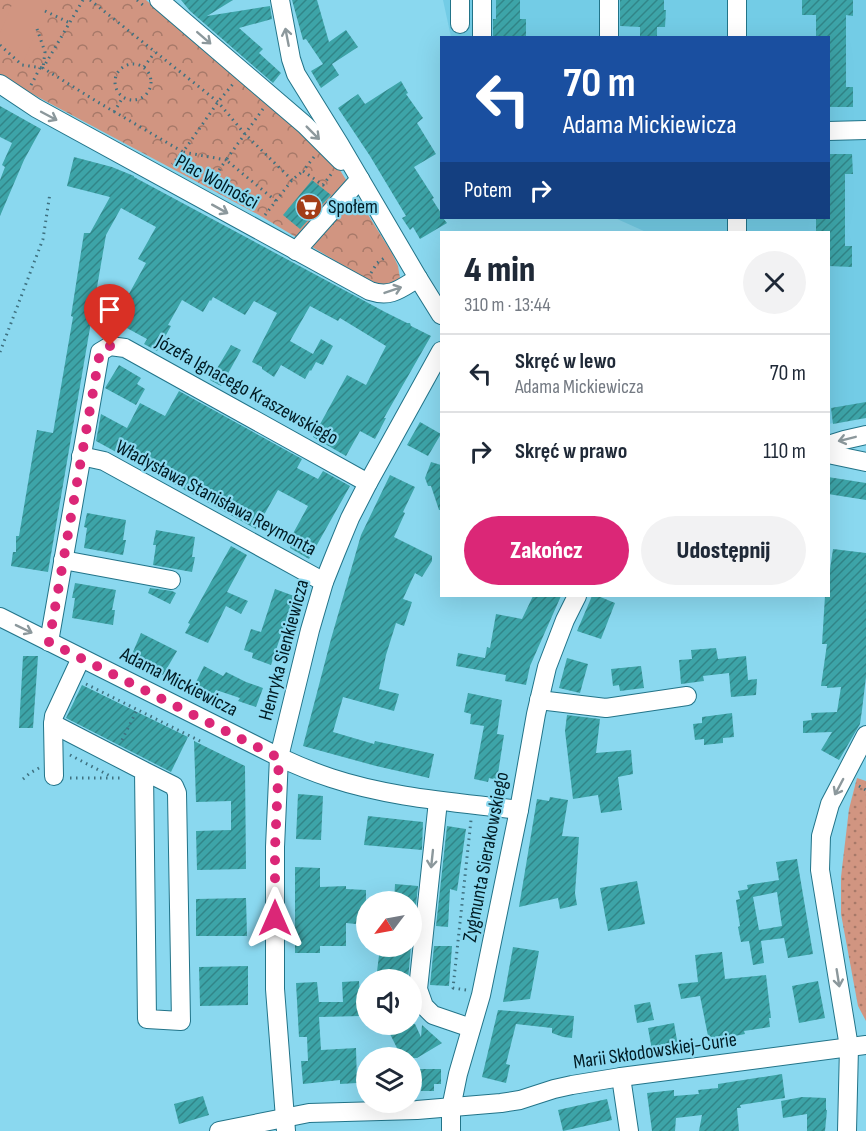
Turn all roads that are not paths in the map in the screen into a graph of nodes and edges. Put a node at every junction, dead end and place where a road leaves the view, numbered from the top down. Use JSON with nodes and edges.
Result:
{"nodes":[{"id":1,"x":159,"y":0,"type":"edge"},
{"id":2,"x":280,"y":0,"type":"edge"},
{"id":3,"x":460,"y":0,"type":"edge"},
{"id":4,"x":482,"y":0,"type":"edge"},
{"id":5,"x":609,"y":0,"type":"edge"},
{"id":6,"x":736,"y":0,"type":"edge"},
{"id":7,"x":460,"y":24,"type":"dead end"},
{"id":8,"x":482,"y":36,"type":"edge"},
{"id":9,"x":609,"y":36,"type":"edge"},
{"id":10,"x":736,"y":36,"type":"edge"},
{"id":11,"x":296,"y":74,"type":"junction"},
{"id":12,"x":0,"y":84,"type":"edge"},
{"id":13,"x":266,"y":101,"type":"junction"},
{"id":14,"x":866,"y":130,"type":"edge"},
{"id":15,"x":830,"y":131,"type":"edge"},
{"id":16,"x":360,"y":179,"type":"junction"},
{"id":17,"x":296,"y":251,"type":"junction"},
{"id":18,"x":418,"y":279,"type":"junction"},
{"id":19,"x":440,"y":313,"type":"edge"},
{"id":20,"x":440,"y":353,"type":"edge"},
{"id":21,"x":866,"y":435,"type":"edge"},
{"id":22,"x":830,"y":444,"type":"edge"},
{"id":23,"x":830,"y":454,"type":"edge"},
{"id":24,"x":81,"y":456,"type":"junction"},
{"id":25,"x":866,"y":462,"type":"edge"},
{"id":26,"x":368,"y":483,"type":"junction"},
{"id":27,"x":63,"y":560,"type":"junction"},
{"id":28,"x":171,"y":580,"type":"dead end"},
{"id":29,"x":324,"y":582,"type":"junction"},
{"id":30,"x":576,"y":597,"type":"edge"},
{"id":31,"x":0,"y":617,"type":"edge"},
{"id":32,"x":49,"y":642,"type":"junction"},
{"id":33,"x":81,"y":658,"type":"junction"},
{"id":34,"x":687,"y":696,"type":"dead end"},
{"id":35,"x":540,"y":700,"type":"junction"},
{"id":36,"x":53,"y":724,"type":"junction"},
{"id":37,"x":866,"y":735,"type":"edge"},
{"id":38,"x":279,"y":758,"type":"junction"},
{"id":39,"x":144,"y":771,"type":"junction"},
{"id":40,"x":54,"y":776,"type":"road end"},
{"id":41,"x":438,"y":801,"type":"junction"},
{"id":42,"x":519,"y":810,"type":"junction"},
{"id":43,"x":471,"y":1028,"type":"junction"},
{"id":44,"x":857,"y":1046,"type":"edge"},
{"id":45,"x":621,"y":1077,"type":"junction"},
{"id":46,"x":451,"y":1108,"type":"junction"},
{"id":47,"x":286,"y":1124,"type":"edge"},
{"id":48,"x":219,"y":1131,"type":"edge"},
{"id":49,"x":450,"y":1131,"type":"edge"},
{"id":50,"x":629,"y":1131,"type":"edge"},
{"id":51,"x":847,"y":1131,"type":"edge"}],
"edges":[{"from":1,"to":13,"type":"street","one_way":true},
{"from":11,"to":2,"type":"street","one_way":true},
{"from":3,"to":7,"type":"street"},
{"from":4,"to":8,"type":"street"},
{"from":5,"to":9,"type":"street"},
{"from":6,"to":10,"type":"street"},
{"from":11,"to":13,"type":"street"},
{"from":11,"to":16,"type":"street"},
{"from":12,"to":17,"type":"street","name":"Plac Wolności","one_way":true},
{"from":13,"to":16,"type":"street","one_way":true},
{"from":14,"to":15,"type":"street"},
{"from":16,"to":17,"type":"street"},
{"from":16,"to":18,"type":"street"},
{"from":17,"to":18,"type":"street","name":"Plac Wolności","one_way":true},
{"from":18,"to":19,"type":"street"},
{"from":20,"to":26,"type":"street","name":"Henryka Sienkiewicza"},
{"from":21,"to":22,"type":"street","one_way":true},
{"from":23,"to":25,"type":"street"},
{"from":24,"to":26,"type":"street","name":"Józefa Ignacego Kraszewskiego"},
{"from":24,"to":27,"type":"street"},
{"from":24,"to":29,"type":"street","name":"Władysława Stanisława Reymonta"},
{"from":26,"to":29,"type":"street","name":"Henryka Sienkiewicza"},
{"from":27,"to":28,"type":"street"},
{"from":27,"to":32,"type":"street"},
{"from":29,"to":38,"type":"street","name":"Henryka Sienkiewicza"},
{"from":30,"to":35,"type":"street","name":"Zygmunta Sierakowskiego"},
{"from":31,"to":32,"type":"street","name":"Adama Mickiewicza","one_way":true},
{"from":32,"to":33,"type":"street","name":"Adama Mickiewicza"},
{"from":33,"to":36,"type":"street"},
{"from":33,"to":38,"type":"street","name":"Adama Mickiewicza"},
{"from":34,"to":35,"type":"street"},
{"from":35,"to":42,"type":"street","name":"Zygmunta Sierakowskiego"},
{"from":36,"to":39,"type":"street"},
{"from":36,"to":40,"type":"street"},
{"from":37,"to":44,"type":"street","one_way":true},
{"from":38,"to":41,"type":"street","name":"Adama Mickiewicza"},
{"from":38,"to":47,"type":"street","name":"Henryka Sienkiewicza"},
{"from":39,"to":39,"type":"street"},
{"from":41,"to":42,"type":"street","name":"Adama Mickiewicza"},
{"from":41,"to":43,"type":"street","one_way":true},
{"from":42,"to":43,"type":"street","name":"Zygmunta Sierakowskiego"},
{"from":43,"to":46,"type":"street","name":"Zygmunta Sierakowskiego"},
{"from":44,"to":45,"type":"street","name":"Marii Skłodowskiej-Curie"},
{"from":44,"to":51,"type":"street"},
{"from":45,"to":46,"type":"street","name":"Marii Skłodowskiej-Curie"},
{"from":45,"to":50,"type":"street"},
{"from":46,"to":47,"type":"street","name":"Marii Skłodowskiej-Curie"},
{"from":46,"to":49,"type":"street","name":"Zygmunta Sierakowskiego"},
{"from":47,"to":48,"type":"street","name":"Marii Skłodowskiej-Curie"}]}
